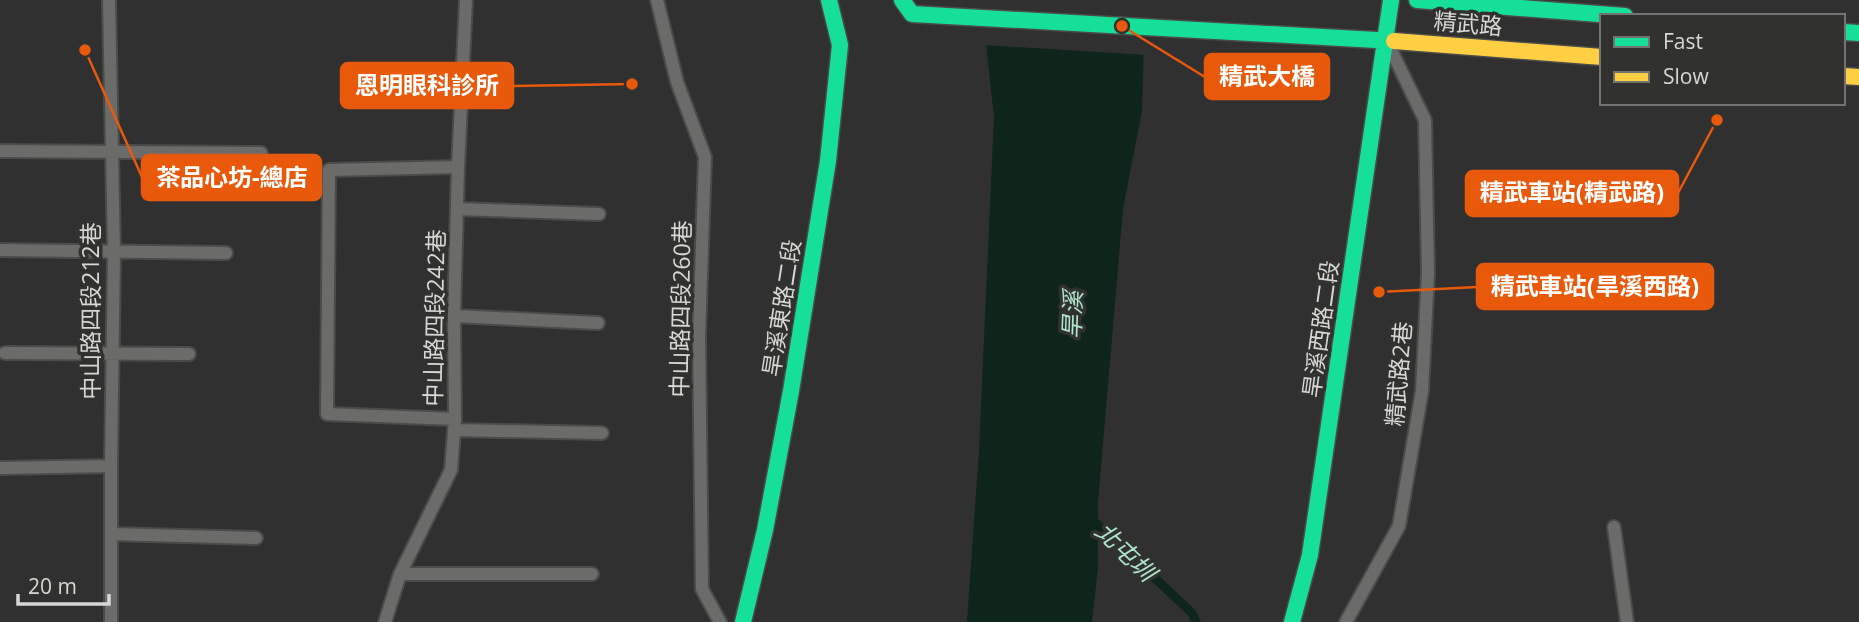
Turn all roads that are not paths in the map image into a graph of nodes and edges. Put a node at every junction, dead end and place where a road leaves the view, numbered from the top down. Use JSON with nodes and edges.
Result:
{"nodes":[{"id":1,"x":109,"y":0,"type":"edge"},
{"id":2,"x":466,"y":0,"type":"edge"},
{"id":3,"x":657,"y":0,"type":"edge"},
{"id":4,"x":829,"y":0,"type":"edge"},
{"id":5,"x":902,"y":0,"type":"edge"},
{"id":6,"x":1391,"y":0,"type":"edge"},
{"id":7,"x":1417,"y":0,"type":"edge"},
{"id":8,"x":1600,"y":14,"type":"edge"},
{"id":9,"x":1387,"y":40,"type":"junction"},
{"id":10,"x":1600,"y":57,"type":"edge"},
{"id":11,"x":0,"y":151,"type":"edge"},
{"id":12,"x":112,"y":152,"type":"junction"},
{"id":13,"x":261,"y":153,"type":"dead end"},
{"id":14,"x":458,"y":167,"type":"junction"},
{"id":15,"x":458,"y":209,"type":"junction"},
{"id":16,"x":599,"y":214,"type":"dead end"},
{"id":17,"x":0,"y":250,"type":"edge"},
{"id":18,"x":114,"y":252,"type":"junction"},
{"id":19,"x":226,"y":253,"type":"dead end"},
{"id":20,"x":454,"y":316,"type":"junction"},
{"id":21,"x":598,"y":323,"type":"dead end"},
{"id":22,"x":112,"y":352,"type":"junction"},
{"id":23,"x":5,"y":353,"type":"dead end"},
{"id":24,"x":189,"y":354,"type":"dead end"},
{"id":25,"x":454,"y":425,"type":"junction"},
{"id":26,"x":602,"y":433,"type":"dead end"},
{"id":27,"x":111,"y":466,"type":"junction"},
{"id":28,"x":0,"y":468,"type":"edge"},
{"id":29,"x":1614,"y":527,"type":"dead end"},
{"id":30,"x":111,"y":534,"type":"junction"},
{"id":31,"x":256,"y":538,"type":"dead end"},
{"id":32,"x":401,"y":574,"type":"junction"},
{"id":33,"x":592,"y":574,"type":"dead end"},
{"id":34,"x":111,"y":622,"type":"edge"},
{"id":35,"x":385,"y":622,"type":"edge"},
{"id":36,"x":720,"y":622,"type":"edge"},
{"id":37,"x":743,"y":622,"type":"edge"},
{"id":38,"x":1292,"y":622,"type":"edge"},
{"id":39,"x":1346,"y":622,"type":"edge"},
{"id":40,"x":1627,"y":622,"type":"edge"}],
"edges":[{"from":1,"to":12,"type":"lane","name":"中山路四段212巷"},
{"from":2,"to":14,"type":"lane","name":"中山路四段242巷"},
{"from":3,"to":36,"type":"lane","name":"中山路四段260巷"},
{"from":4,"to":37,"type":"street","name":"旱溪東路二段"},
{"from":5,"to":9,"type":"street","name":"精武路"},
{"from":6,"to":9,"type":"street","name":"旱溪西路二段"},
{"from":7,"to":8,"type":"street","name":"精武路"},
{"from":9,"to":10,"type":"street","name":"精武路"},
{"from":9,"to":38,"type":"street","name":"旱溪西路二段"},
{"from":9,"to":39,"type":"lane","name":"精武路2巷"},
{"from":11,"to":12,"type":"lane"},
{"from":12,"to":13,"type":"lane"},
{"from":12,"to":18,"type":"lane","name":"中山路四段212巷"},
{"from":14,"to":15,"type":"lane","name":"中山路四段242巷"},
{"from":14,"to":25,"type":"lane"},
{"from":15,"to":16,"type":"lane"},
{"from":15,"to":20,"type":"lane","name":"中山路四段242巷"},
{"from":17,"to":18,"type":"lane"},
{"from":18,"to":19,"type":"lane"},
{"from":18,"to":22,"type":"lane","name":"中山路四段212巷"},
{"from":20,"to":21,"type":"lane"},
{"from":20,"to":25,"type":"lane","name":"中山路四段242巷"},
{"from":22,"to":23,"type":"lane"},
{"from":22,"to":24,"type":"lane"},
{"from":22,"to":27,"type":"lane","name":"中山路四段212巷"},
{"from":25,"to":26,"type":"lane"},
{"from":25,"to":32,"type":"lane","name":"中山路四段242巷"},
{"from":27,"to":28,"type":"lane"},
{"from":27,"to":30,"type":"lane","name":"中山路四段212巷"},
{"from":29,"to":40,"type":"lane"},
{"from":30,"to":31,"type":"lane"},
{"from":30,"to":34,"type":"lane","name":"中山路四段212巷"},
{"from":32,"to":33,"type":"lane"},
{"from":32,"to":35,"type":"lane","name":"中山路四段242巷"}]}
